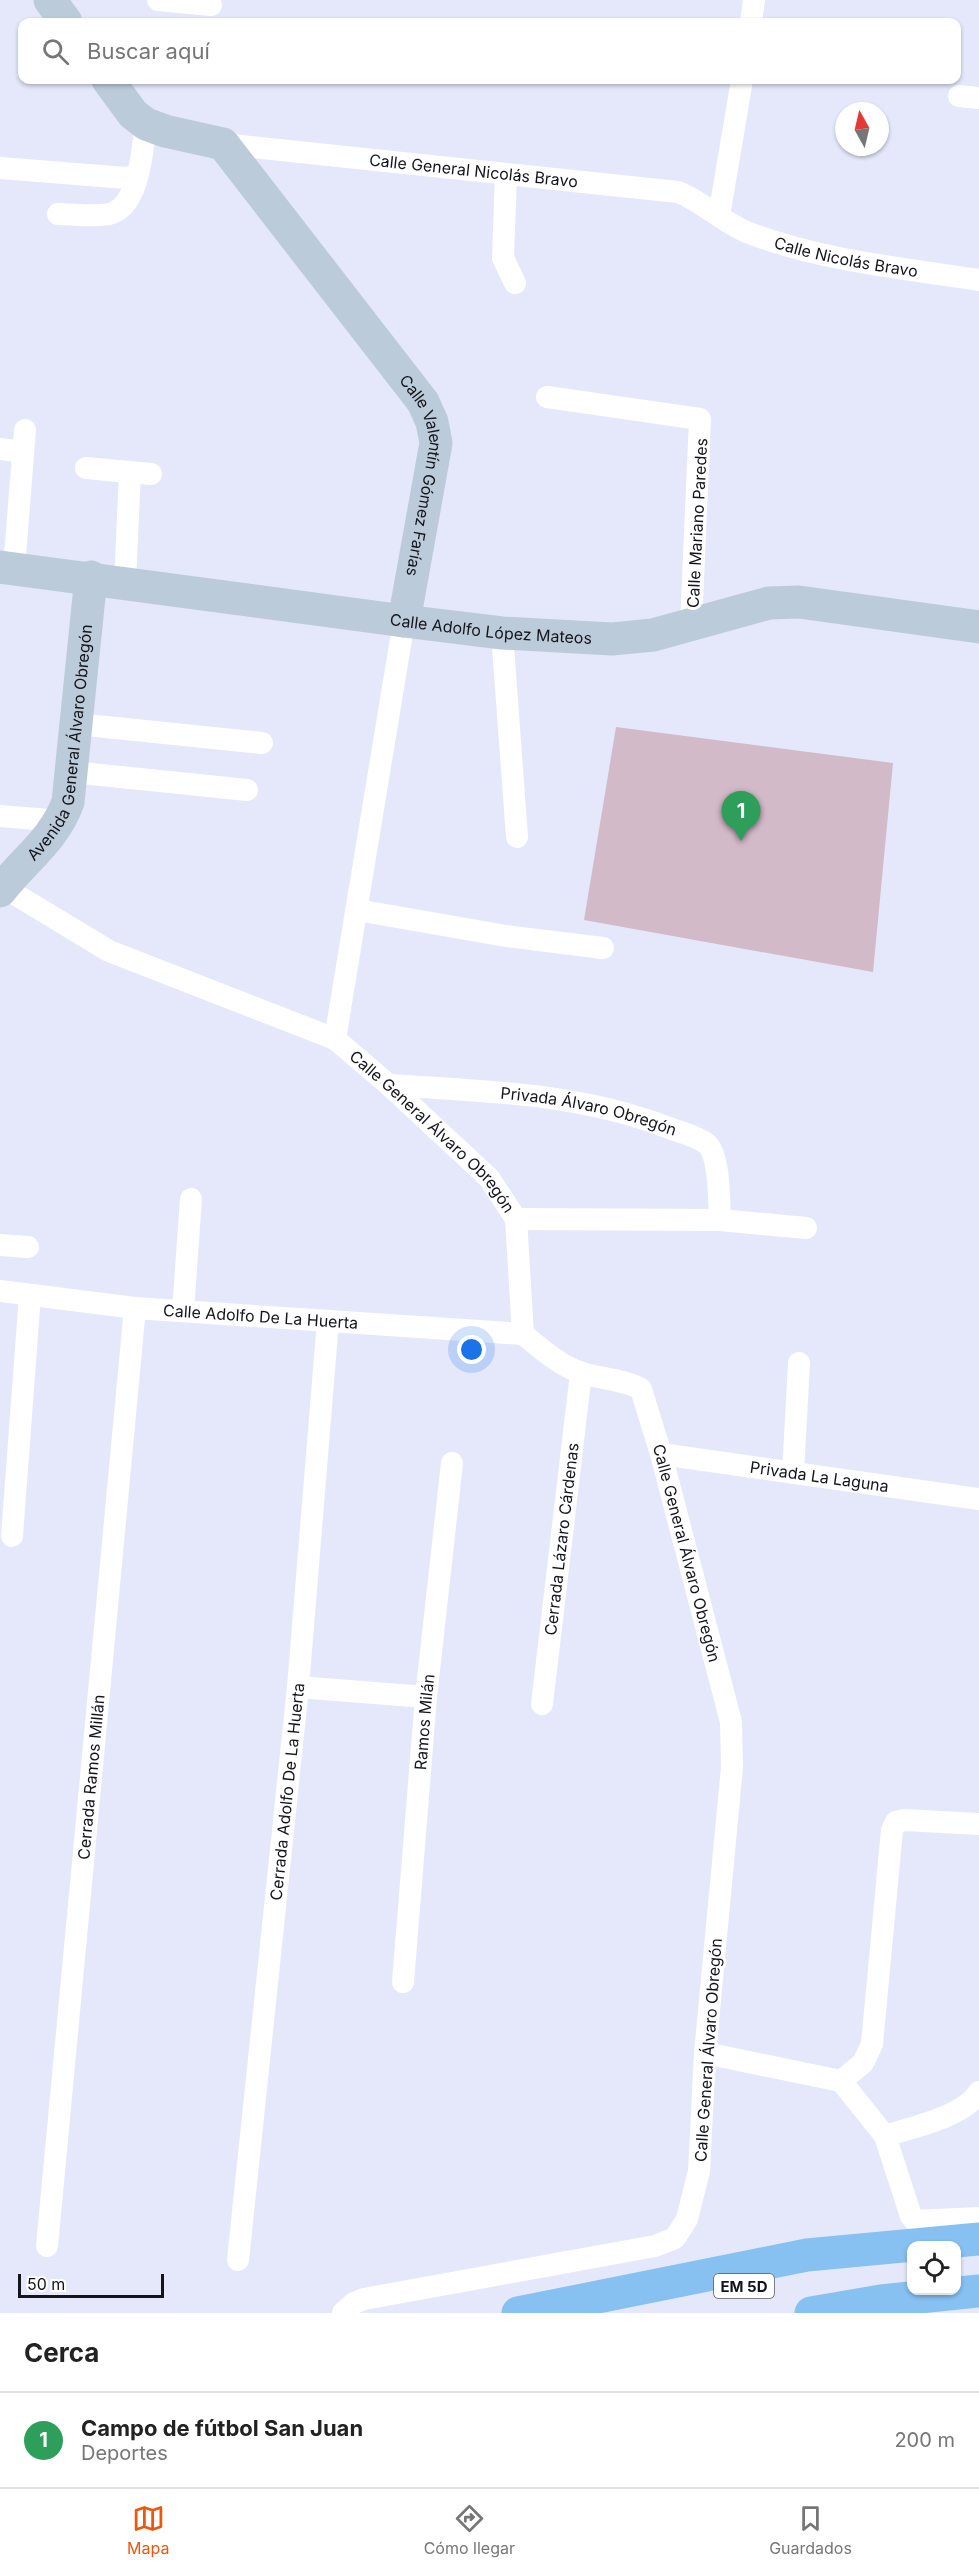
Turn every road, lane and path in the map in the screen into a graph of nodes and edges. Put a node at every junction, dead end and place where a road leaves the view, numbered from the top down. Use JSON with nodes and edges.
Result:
{"nodes":[{"id":1,"x":50,"y":0,"type":"edge"},
{"id":2,"x":158,"y":0,"type":"edge"},
{"id":3,"x":754,"y":0,"type":"edge"},
{"id":4,"x":211,"y":5,"type":"dead end"},
{"id":5,"x":63,"y":18,"type":"edge"},
{"id":6,"x":752,"y":18,"type":"edge"},
{"id":7,"x":111,"y":84,"type":"edge"},
{"id":8,"x":741,"y":84,"type":"edge"},
{"id":9,"x":146,"y":124,"type":"junction"},
{"id":10,"x":223,"y":144,"type":"junction"},
{"id":11,"x":0,"y":168,"type":"edge"},
{"id":12,"x":506,"y":174,"type":"junction"},
{"id":13,"x":137,"y":175,"type":"junction"},
{"id":14,"x":58,"y":213,"type":"dead end"},
{"id":15,"x":719,"y":216,"type":"junction"},
{"id":16,"x":979,"y":280,"type":"edge"},
{"id":17,"x":515,"y":283,"type":"dead end"},
{"id":18,"x":548,"y":397,"type":"dead end"},
{"id":19,"x":0,"y":449,"type":"edge"},
{"id":20,"x":86,"y":468,"type":"dead end"},
{"id":21,"x":7,"y":567,"type":"edge"},
{"id":22,"x":91,"y":578,"type":"junction"},
{"id":23,"x":125,"y":582,"type":"junction"},
{"id":24,"x":404,"y":621,"type":"junction"},
{"id":25,"x":691,"y":626,"type":"junction"},
{"id":26,"x":979,"y":627,"type":"edge"},
{"id":27,"x":502,"y":633,"type":"junction"},
{"id":28,"x":77,"y":724,"type":"junction"},
{"id":29,"x":262,"y":743,"type":"dead end"},
{"id":30,"x":72,"y":772,"type":"junction"},
{"id":31,"x":247,"y":790,"type":"dead end"},
{"id":32,"x":0,"y":816,"type":"edge"},
{"id":33,"x":61,"y":821,"type":"junction"},
{"id":34,"x":517,"y":837,"type":"dead end"},
{"id":35,"x":2,"y":889,"type":"edge"},
{"id":36,"x":357,"y":910,"type":"junction"},
{"id":37,"x":603,"y":948,"type":"dead end"},
{"id":38,"x":335,"y":1040,"type":"junction"},
{"id":39,"x":389,"y":1085,"type":"junction"},
{"id":40,"x":191,"y":1199,"type":"dead end"},
{"id":41,"x":516,"y":1219,"type":"junction"},
{"id":42,"x":720,"y":1220,"type":"junction"},
{"id":43,"x":806,"y":1228,"type":"dead end"},
{"id":44,"x":0,"y":1245,"type":"edge"},
{"id":45,"x":28,"y":1247,"type":"dead end"},
{"id":46,"x":0,"y":1292,"type":"edge"},
{"id":47,"x":30,"y":1295,"type":"junction"},
{"id":48,"x":135,"y":1308,"type":"junction"},
{"id":49,"x":183,"y":1311,"type":"junction"},
{"id":50,"x":328,"y":1321,"type":"junction"},
{"id":51,"x":523,"y":1334,"type":"junction"},
{"id":52,"x":799,"y":1363,"type":"dead end"},
{"id":53,"x":581,"y":1373,"type":"junction"},
{"id":54,"x":661,"y":1454,"type":"junction"},
{"id":55,"x":452,"y":1463,"type":"dead end"},
{"id":56,"x":793,"y":1473,"type":"junction"},
{"id":57,"x":979,"y":1499,"type":"edge"},
{"id":58,"x":12,"y":1536,"type":"dead end"},
{"id":59,"x":298,"y":1687,"type":"junction"},
{"id":60,"x":426,"y":1697,"type":"junction"},
{"id":61,"x":542,"y":1704,"type":"dead end"},
{"id":62,"x":979,"y":1824,"type":"edge"},
{"id":63,"x":403,"y":1982,"type":"dead end"},
{"id":64,"x":705,"y":2053,"type":"junction"},
{"id":65,"x":841,"y":2081,"type":"junction"},
{"id":66,"x":979,"y":2092,"type":"edge"},
{"id":67,"x":885,"y":2136,"type":"junction"},
{"id":68,"x":979,"y":2218,"type":"edge"},
{"id":69,"x":979,"y":2239,"type":"edge"},
{"id":70,"x":47,"y":2246,"type":"dead end"},
{"id":71,"x":979,"y":2256,"type":"edge"},
{"id":72,"x":961,"y":2258,"type":"edge"},
{"id":73,"x":238,"y":2260,"type":"dead end"},
{"id":74,"x":907,"y":2262,"type":"edge"},
{"id":75,"x":979,"y":2291,"type":"edge"},
{"id":76,"x":343,"y":2313,"type":"edge"},
{"id":77,"x":518,"y":2313,"type":"edge"},
{"id":78,"x":609,"y":2313,"type":"edge"},
{"id":79,"x":811,"y":2313,"type":"edge"}],
"edges":[{"from":1,"to":5,"type":"main road"},
{"from":2,"to":4,"type":"street"},
{"from":3,"to":6,"type":"street"},
{"from":7,"to":9,"type":"main road"},
{"from":8,"to":15,"type":"street"},
{"from":9,"to":10,"type":"main road"},
{"from":9,"to":13,"type":"street"},
{"from":10,"to":12,"type":"street","name":"Calle General Nicolás Bravo"},
{"from":10,"to":24,"type":"main road","name":"Calle Valentín Gómez Farías"},
{"from":11,"to":13,"type":"street"},
{"from":12,"to":15,"type":"street","name":"Calle General Nicolás Bravo"},
{"from":12,"to":17,"type":"street"},
{"from":13,"to":14,"type":"street"},
{"from":15,"to":16,"type":"street","name":"Calle Nicolás Bravo"},
{"from":18,"to":25,"type":"street","name":"Calle Mariano Paredes"},
{"from":19,"to":21,"type":"street"},
{"from":20,"to":23,"type":"street"},
{"from":21,"to":22,"type":"main road","name":"Calle Adolfo López Mateos"},
{"from":22,"to":23,"type":"main road","name":"Calle Adolfo López Mateos"},
{"from":22,"to":28,"type":"main road","name":"Avenida General Álvaro Obregón"},
{"from":23,"to":24,"type":"main road","name":"Calle Adolfo López Mateos"},
{"from":24,"to":27,"type":"main road","name":"Calle Adolfo López Mateos"},
{"from":24,"to":36,"type":"street","name":"Calle Valentín Gómez Farías"},
{"from":25,"to":26,"type":"main road","name":"Calle Adolfo López Mateos"},
{"from":25,"to":27,"type":"main road","name":"Calle Adolfo López Mateos"},
{"from":27,"to":34,"type":"street"},
{"from":28,"to":29,"type":"street"},
{"from":28,"to":30,"type":"main road","name":"Avenida General Álvaro Obregón"},
{"from":30,"to":31,"type":"street"},
{"from":30,"to":33,"type":"main road","name":"Avenida General Álvaro Obregón"},
{"from":32,"to":33,"type":"street"},
{"from":33,"to":35,"type":"main road","name":"Avenida General Álvaro Obregón"},
{"from":35,"to":38,"type":"street","name":"Calle General Álvaro Obregón"},
{"from":36,"to":37,"type":"street"},
{"from":36,"to":38,"type":"street","name":"Calle Valentín Gómez Farías"},
{"from":38,"to":39,"type":"street","name":"Calle General Álvaro Obregón"},
{"from":39,"to":41,"type":"street","name":"Calle General Álvaro Obregón"},
{"from":39,"to":42,"type":"street","name":"Privada Álvaro Obregón"},
{"from":40,"to":49,"type":"street"},
{"from":41,"to":42,"type":"street"},
{"from":41,"to":51,"type":"street","name":"Calle General Álvaro Obregón"},
{"from":42,"to":43,"type":"street"},
{"from":44,"to":45,"type":"street"},
{"from":46,"to":47,"type":"street","name":"Calle Adolfo De La Huerta"},
{"from":47,"to":48,"type":"street","name":"Calle Adolfo De La Huerta"},
{"from":47,"to":58,"type":"street"},
{"from":48,"to":49,"type":"street","name":"Calle Adolfo De La Huerta"},
{"from":48,"to":70,"type":"street","name":"Cerrada Ramos Millán"},
{"from":49,"to":50,"type":"street","name":"Calle Adolfo De La Huerta"},
{"from":50,"to":51,"type":"street","name":"Calle Adolfo De La Huerta"},
{"from":50,"to":59,"type":"street","name":"Cerrada Adolfo De La Huerta"},
{"from":51,"to":53,"type":"street","name":"Calle General Álvaro Obregón"},
{"from":52,"to":56,"type":"street"},
{"from":53,"to":54,"type":"street","name":"Calle General Álvaro Obregón"},
{"from":53,"to":61,"type":"street","name":"Cerrada Lázaro Cárdenas"},
{"from":54,"to":56,"type":"street","name":"Privada La Laguna"},
{"from":54,"to":64,"type":"street","name":"Calle General Álvaro Obregón"},
{"from":55,"to":60,"type":"street","name":"Ramos Milán"},
{"from":56,"to":57,"type":"street","name":"Privada La Laguna"},
{"from":59,"to":60,"type":"street"},
{"from":59,"to":73,"type":"street","name":"Cerrada Adolfo De La Huerta"},
{"from":60,"to":63,"type":"street","name":"Ramos Milán"},
{"from":62,"to":65,"type":"street"},
{"from":64,"to":65,"type":"street"},
{"from":64,"to":76,"type":"street","name":"Calle General Álvaro Obregón"},
{"from":65,"to":67,"type":"street"},
{"from":66,"to":67,"type":"street"},
{"from":67,"to":68,"type":"street"},
{"from":69,"to":77,"type":"highway"},
{"from":71,"to":72,"type":"highway"},
{"from":74,"to":78,"type":"highway","number":"EM 5D"},
{"from":75,"to":79,"type":"highway"}]}
